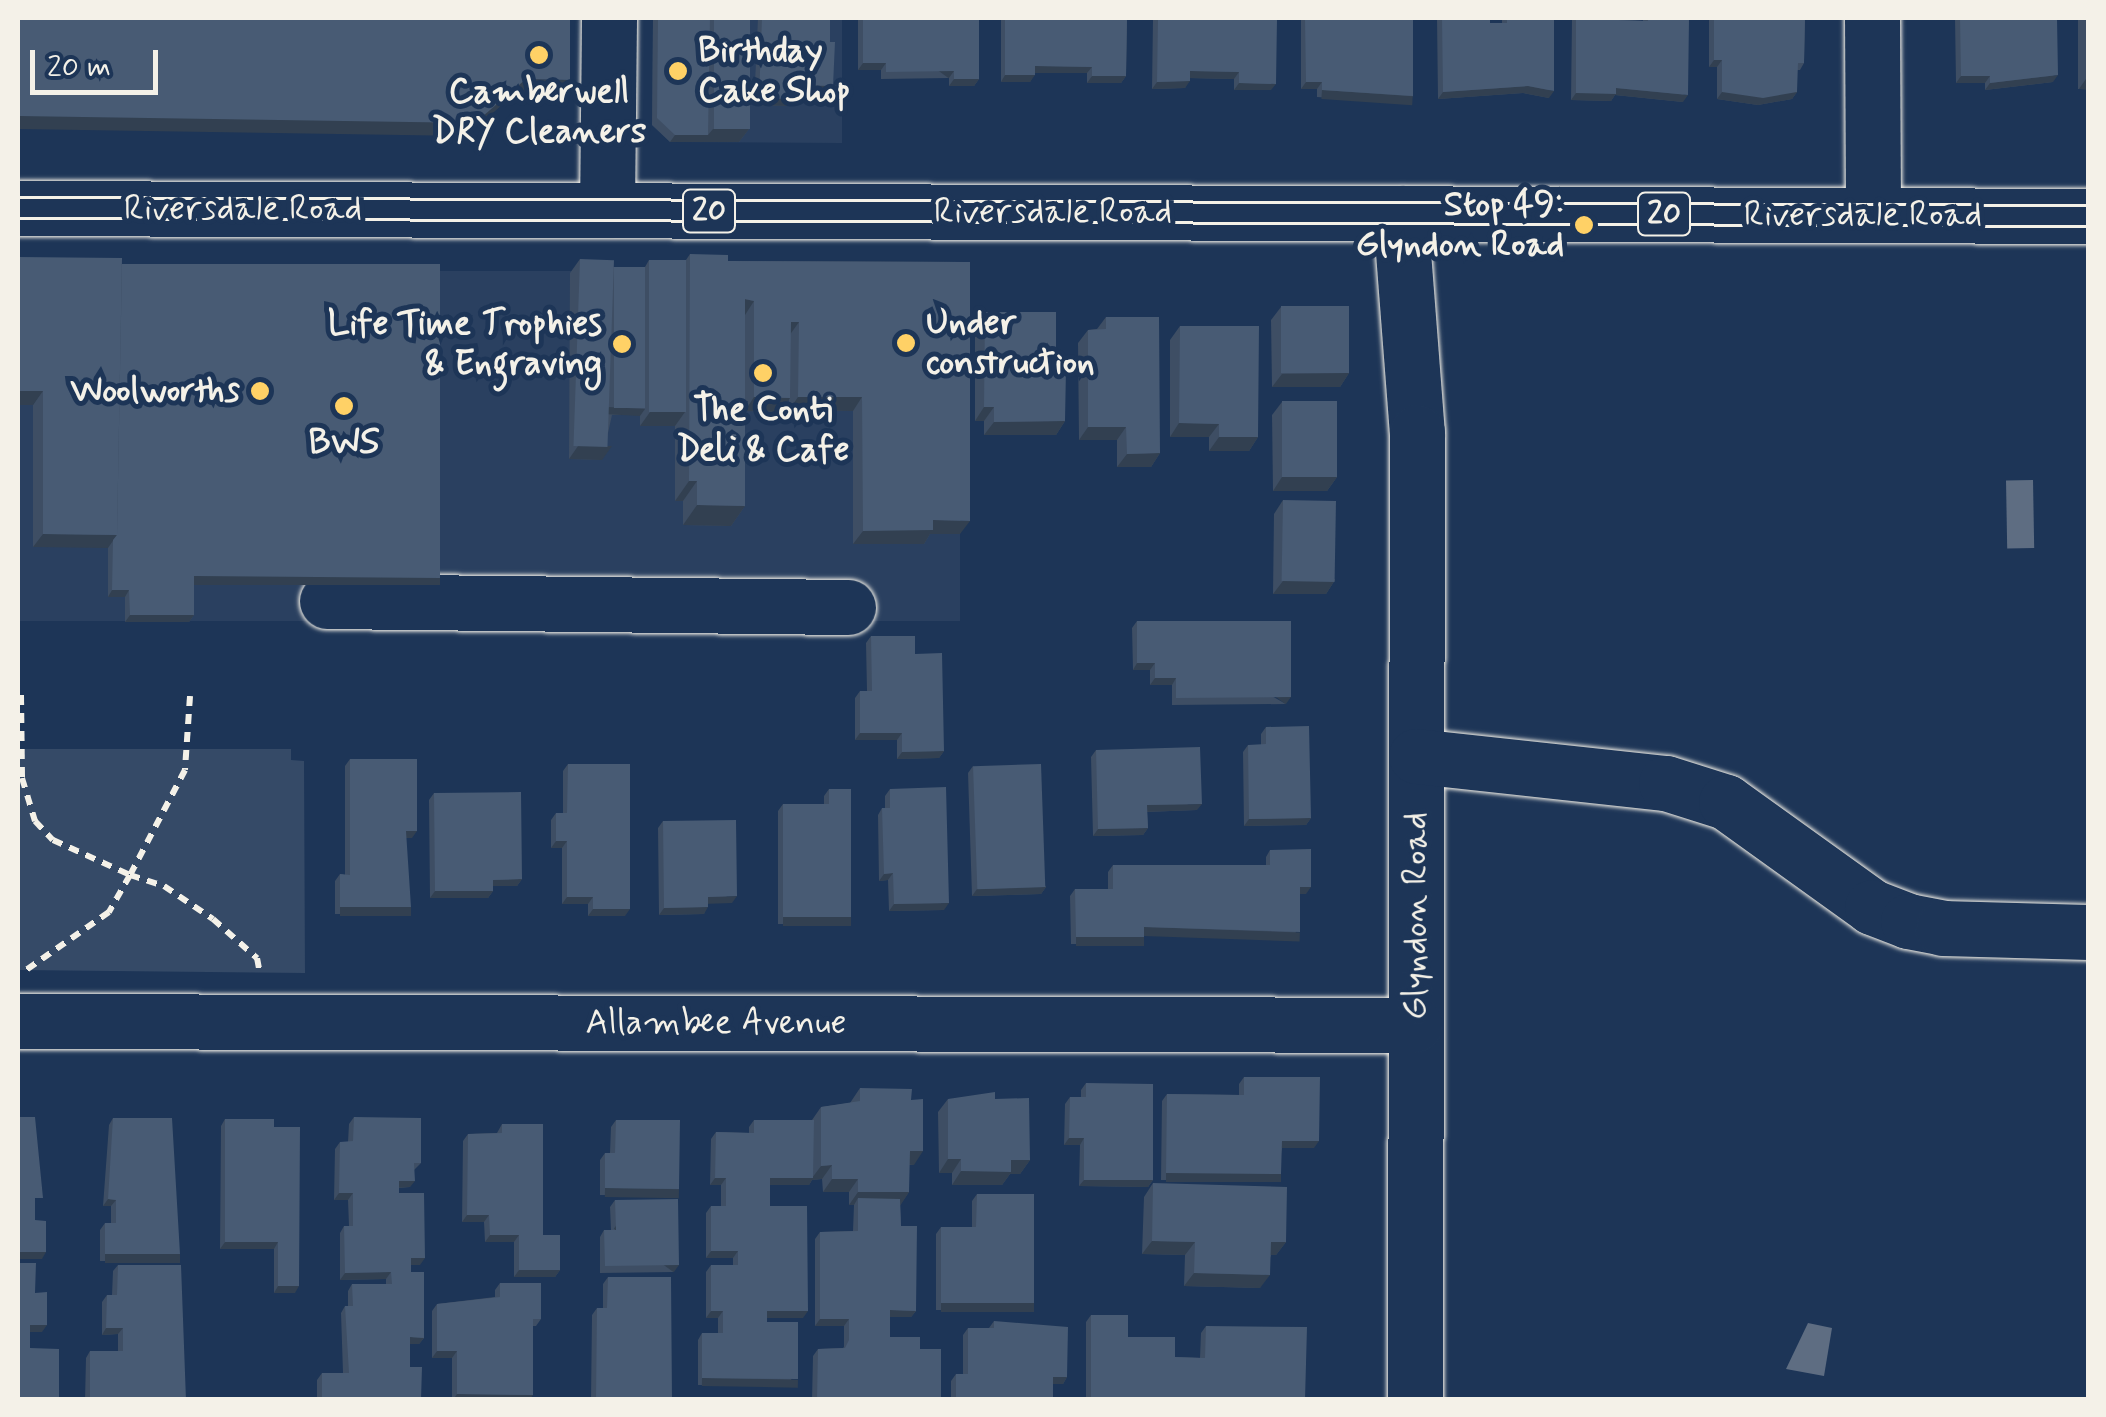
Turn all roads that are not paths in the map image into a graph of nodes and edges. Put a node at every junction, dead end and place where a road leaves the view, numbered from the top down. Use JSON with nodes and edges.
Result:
{"nodes":[{"id":1,"x":609,"y":18,"type":"edge"},
{"id":2,"x":1872,"y":18,"type":"edge"},
{"id":3,"x":18,"y":208,"type":"edge"},
{"id":4,"x":607,"y":210,"type":"junction"},
{"id":5,"x":1417,"y":213,"type":"junction"},
{"id":6,"x":1873,"y":214,"type":"junction"},
{"id":7,"x":2088,"y":216,"type":"edge"},
{"id":8,"x":327,"y":600,"type":"dead end"},
{"id":9,"x":848,"y":607,"type":"dead end"},
{"id":10,"x":1416,"y":775,"type":"junction"},
{"id":11,"x":2088,"y":932,"type":"edge"},
{"id":12,"x":18,"y":1021,"type":"edge"},
{"id":13,"x":1415,"y":1026,"type":"junction"},
{"id":14,"x":1415,"y":1400,"type":"edge"}],
"edges":[{"from":1,"to":4,"type":"street"},
{"from":2,"to":6,"type":"street"},
{"from":3,"to":4,"type":"street","name":"Riversdale Road","number":"20"},
{"from":4,"to":5,"type":"street","name":"Riversdale Road","number":"20"},
{"from":5,"to":6,"type":"street","name":"Riversdale Road","number":"20"},
{"from":5,"to":10,"type":"street","name":"Glyndon Road"},
{"from":6,"to":7,"type":"street","name":"Riversdale Road","number":"20"},
{"from":8,"to":9,"type":"street"},
{"from":10,"to":11,"type":"street"},
{"from":10,"to":13,"type":"street","name":"Glyndon Road"},
{"from":12,"to":13,"type":"street","name":"Allambee Avenue"},
{"from":13,"to":14,"type":"street","name":"Glyndon Road"}]}
